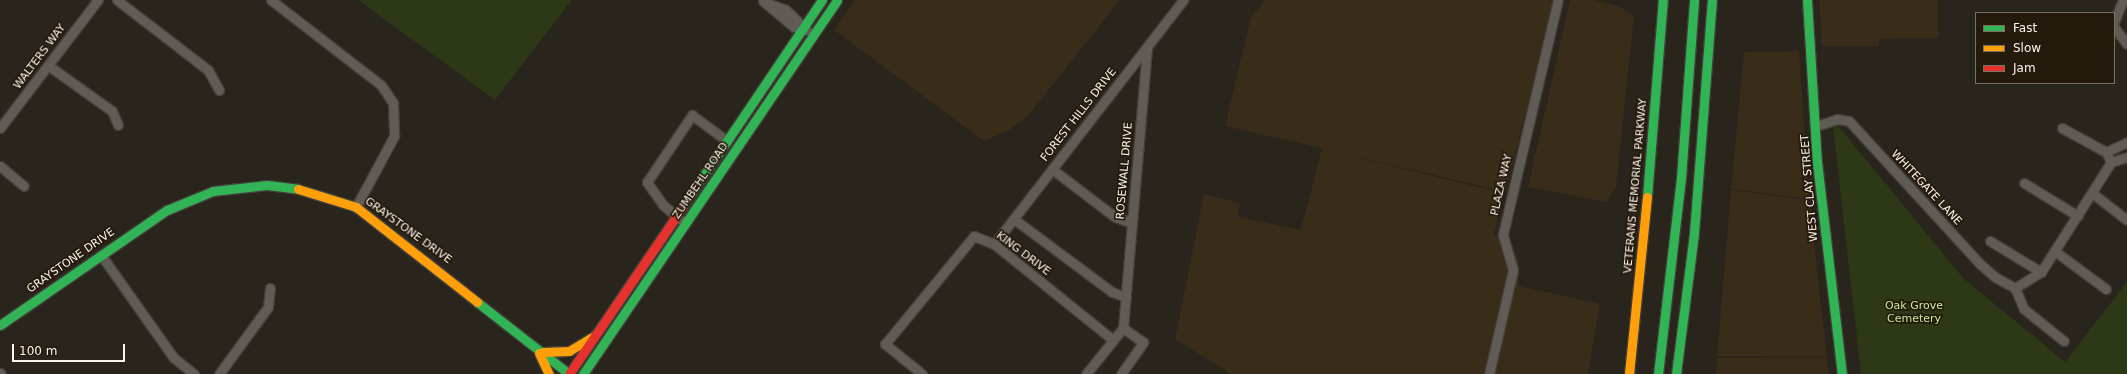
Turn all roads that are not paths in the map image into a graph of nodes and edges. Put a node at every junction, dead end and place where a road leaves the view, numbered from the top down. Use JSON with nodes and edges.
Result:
{"nodes":[{"id":1,"x":98,"y":0,"type":"edge"},
{"id":2,"x":117,"y":0,"type":"edge"},
{"id":3,"x":271,"y":0,"type":"edge"},
{"id":4,"x":822,"y":0,"type":"edge"},
{"id":5,"x":837,"y":0,"type":"edge"},
{"id":6,"x":1183,"y":0,"type":"edge"},
{"id":7,"x":1558,"y":0,"type":"edge"},
{"id":8,"x":1663,"y":0,"type":"edge"},
{"id":9,"x":1694,"y":0,"type":"edge"},
{"id":10,"x":1712,"y":0,"type":"edge"},
{"id":11,"x":1807,"y":0,"type":"edge"},
{"id":12,"x":2124,"y":0,"type":"edge"},
{"id":13,"x":764,"y":2,"type":"edge"},
{"id":14,"x":2115,"y":15,"type":"edge"},
{"id":15,"x":803,"y":28,"type":"junction"},
{"id":16,"x":2115,"y":32,"type":"edge"},
{"id":17,"x":813,"y":36,"type":"junction"},
{"id":18,"x":2127,"y":44,"type":"edge"},
{"id":19,"x":1147,"y":47,"type":"junction"},
{"id":20,"x":49,"y":66,"type":"junction"},
{"id":21,"x":219,"y":90,"type":"dead end"},
{"id":22,"x":118,"y":125,"type":"dead end"},
{"id":23,"x":1816,"y":126,"type":"junction"},
{"id":24,"x":0,"y":128,"type":"edge"},
{"id":25,"x":2062,"y":128,"type":"dead end"},
{"id":26,"x":727,"y":141,"type":"junction"},
{"id":27,"x":2127,"y":142,"type":"edge"},
{"id":28,"x":2106,"y":152,"type":"junction"},
{"id":29,"x":2127,"y":157,"type":"edge"},
{"id":30,"x":2111,"y":162,"type":"junction"},
{"id":31,"x":0,"y":166,"type":"edge"},
{"id":32,"x":1052,"y":169,"type":"junction"},
{"id":33,"x":2024,"y":183,"type":"dead end"},
{"id":34,"x":24,"y":186,"type":"dead end"},
{"id":35,"x":2092,"y":193,"type":"junction"},
{"id":36,"x":356,"y":207,"type":"junction"},
{"id":37,"x":676,"y":216,"type":"junction"},
{"id":38,"x":2078,"y":216,"type":"junction"},
{"id":39,"x":1014,"y":219,"type":"junction"},
{"id":40,"x":2127,"y":220,"type":"edge"},
{"id":41,"x":1132,"y":223,"type":"junction"},
{"id":42,"x":686,"y":224,"type":"junction"},
{"id":43,"x":1990,"y":241,"type":"dead end"},
{"id":44,"x":994,"y":244,"type":"junction"},
{"id":45,"x":2056,"y":252,"type":"junction"},
{"id":46,"x":101,"y":255,"type":"junction"},
{"id":47,"x":2041,"y":272,"type":"junction"},
{"id":48,"x":270,"y":288,"type":"dead end"},
{"id":49,"x":2016,"y":288,"type":"junction"},
{"id":50,"x":2106,"y":289,"type":"dead end"},
{"id":51,"x":1126,"y":297,"type":"junction"},
{"id":52,"x":0,"y":325,"type":"edge"},
{"id":53,"x":1123,"y":328,"type":"junction"},
{"id":54,"x":598,"y":333,"type":"junction"},
{"id":55,"x":1113,"y":340,"type":"junction"},
{"id":56,"x":2064,"y":341,"type":"dead end"},
{"id":57,"x":531,"y":342,"type":"junction"},
{"id":58,"x":543,"y":352,"type":"junction"},
{"id":59,"x":599,"y":355,"type":"junction"},
{"id":60,"x":194,"y":374,"type":"edge"},
{"id":61,"x":219,"y":374,"type":"edge"},
{"id":62,"x":549,"y":374,"type":"edge"},
{"id":63,"x":569,"y":374,"type":"edge"},
{"id":64,"x":583,"y":374,"type":"edge"},
{"id":65,"x":595,"y":374,"type":"edge"},
{"id":66,"x":922,"y":374,"type":"edge"},
{"id":67,"x":1086,"y":374,"type":"edge"},
{"id":68,"x":1121,"y":374,"type":"edge"},
{"id":69,"x":1489,"y":374,"type":"edge"},
{"id":70,"x":1629,"y":374,"type":"edge"},
{"id":71,"x":1658,"y":374,"type":"edge"},
{"id":72,"x":1676,"y":374,"type":"edge"},
{"id":73,"x":1842,"y":374,"type":"edge"}],
"edges":[{"from":1,"to":20,"type":"street","name":"WALTERS WAY"},
{"from":2,"to":21,"type":"street"},
{"from":3,"to":36,"type":"street"},
{"from":4,"to":15,"type":"main road","name":"ZUMBEHL ROAD"},
{"from":5,"to":17,"type":"main road","name":"ZUMBEHL ROAD"},
{"from":6,"to":19,"type":"street","name":"FOREST HILLS DRIVE"},
{"from":7,"to":69,"type":"street","name":"PLAZA WAY"},
{"from":8,"to":70,"type":"main road","name":"VETERANS MEMORIAL PARKWAY"},
{"from":9,"to":71,"type":"main road"},
{"from":10,"to":72,"type":"main road"},
{"from":11,"to":23,"type":"main road","name":"WEST CLAY STREET"},
{"from":12,"to":14,"type":"street"},
{"from":13,"to":15,"type":"street"},
{"from":15,"to":17,"type":"street"},
{"from":15,"to":26,"type":"main road","name":"ZUMBEHL ROAD"},
{"from":16,"to":18,"type":"street"},
{"from":17,"to":42,"type":"main road","name":"ZUMBEHL ROAD"},
{"from":19,"to":32,"type":"street","name":"FOREST HILLS DRIVE"},
{"from":19,"to":41,"type":"street","name":"ROSEWALL DRIVE"},
{"from":20,"to":22,"type":"street"},
{"from":20,"to":24,"type":"street","name":"WALTERS WAY"},
{"from":23,"to":49,"type":"street","name":"WHITEGATE LANE"},
{"from":23,"to":73,"type":"main road","name":"WEST CLAY STREET"},
{"from":25,"to":28,"type":"street"},
{"from":26,"to":37,"type":"main road","name":"ZUMBEHL ROAD"},
{"from":26,"to":37,"type":"street"},
{"from":27,"to":28,"type":"street"},
{"from":28,"to":30,"type":"street"},
{"from":29,"to":30,"type":"street"},
{"from":30,"to":35,"type":"street"},
{"from":31,"to":34,"type":"street"},
{"from":32,"to":39,"type":"street","name":"FOREST HILLS DRIVE"},
{"from":32,"to":41,"type":"street"},
{"from":33,"to":38,"type":"street"},
{"from":35,"to":38,"type":"street"},
{"from":35,"to":40,"type":"street"},
{"from":36,"to":46,"type":"main road","name":"GRAYSTONE DRIVE"},
{"from":36,"to":57,"type":"main road","name":"GRAYSTONE DRIVE"},
{"from":37,"to":42,"type":"street"},
{"from":37,"to":54,"type":"main road","name":"ZUMBEHL ROAD"},
{"from":38,"to":45,"type":"street"},
{"from":39,"to":44,"type":"street","name":"FOREST HILLS DRIVE"},
{"from":39,"to":51,"type":"street"},
{"from":41,"to":51,"type":"street","name":"ROSEWALL DRIVE"},
{"from":42,"to":59,"type":"main road","name":"ZUMBEHL ROAD"},
{"from":43,"to":47,"type":"street"},
{"from":44,"to":55,"type":"street","name":"KING DRIVE"},
{"from":44,"to":66,"type":"street","name":"KING DRIVE"},
{"from":45,"to":47,"type":"street"},
{"from":45,"to":50,"type":"street"},
{"from":46,"to":52,"type":"main road","name":"GRAYSTONE DRIVE"},
{"from":46,"to":60,"type":"street"},
{"from":47,"to":49,"type":"street"},
{"from":48,"to":61,"type":"street"},
{"from":49,"to":56,"type":"street"},
{"from":51,"to":53,"type":"street","name":"ROSEWALL DRIVE"},
{"from":53,"to":55,"type":"street"},
{"from":53,"to":68,"type":"street"},
{"from":54,"to":58,"type":"main road"},
{"from":54,"to":63,"type":"main road","name":"ZUMBEHL ROAD"},
{"from":55,"to":67,"type":"street"},
{"from":57,"to":58,"type":"main road","name":"GRAYSTONE DRIVE"},
{"from":57,"to":62,"type":"main road"},
{"from":58,"to":63,"type":"main road","name":"GRAYSTONE DRIVE"},
{"from":59,"to":64,"type":"main road","name":"ZUMBEHL ROAD"},
{"from":59,"to":65,"type":"main road"}]}
